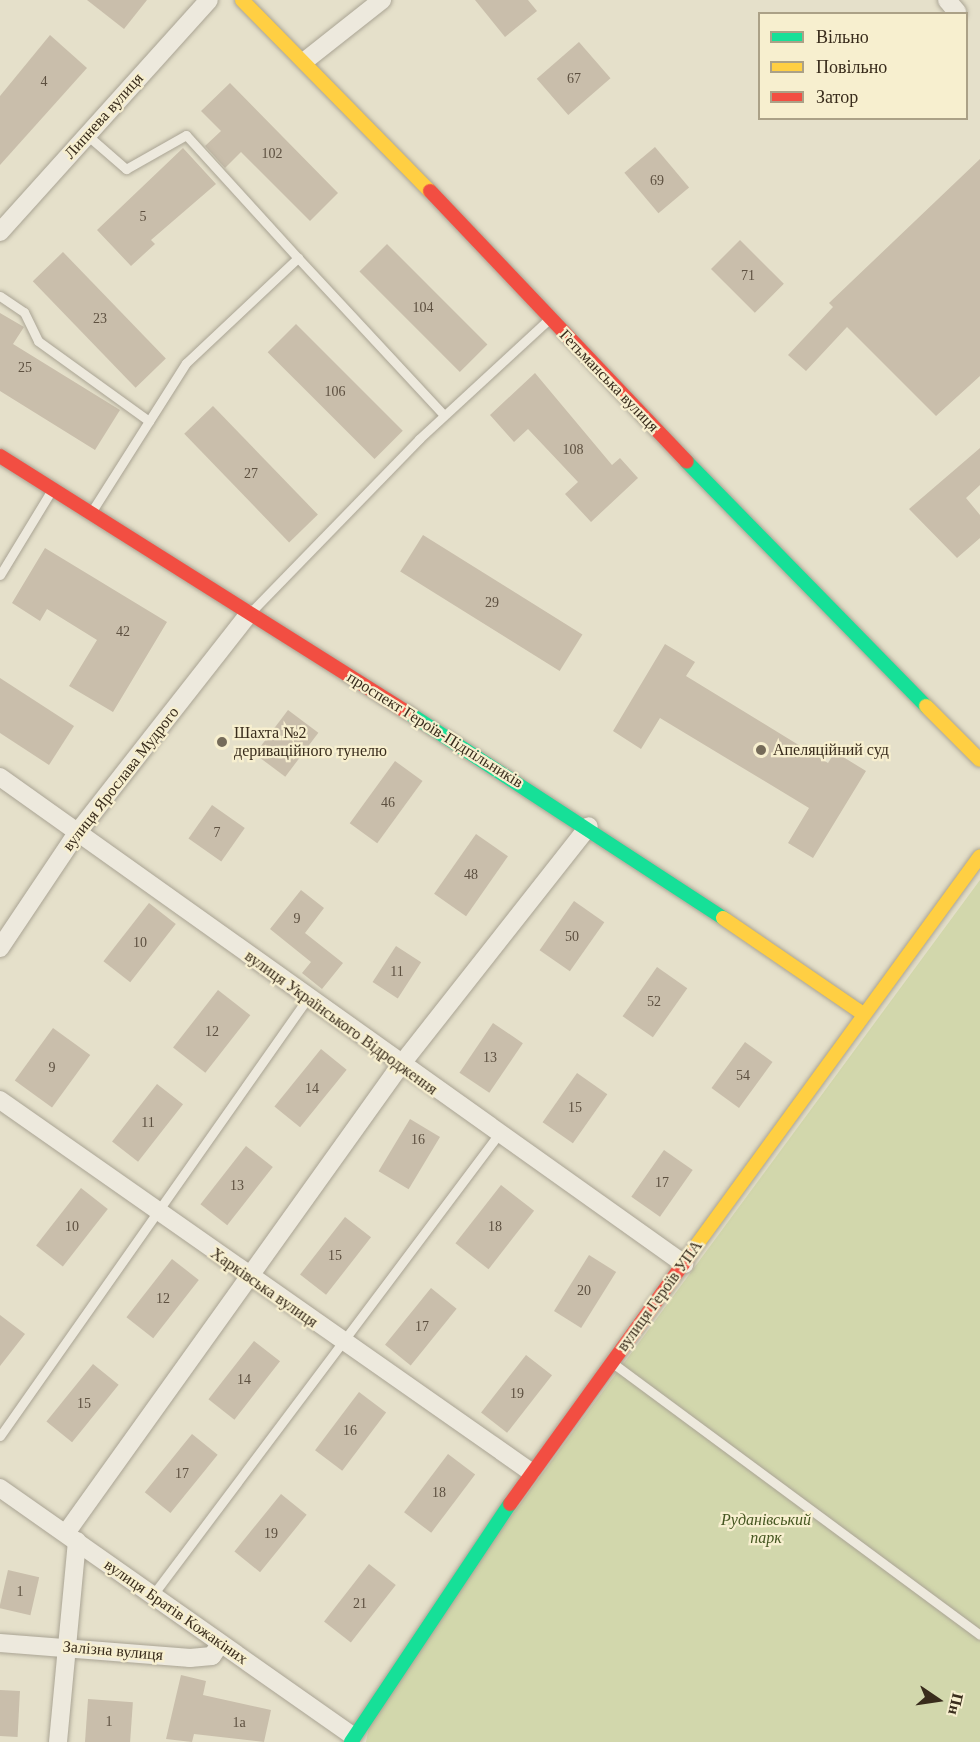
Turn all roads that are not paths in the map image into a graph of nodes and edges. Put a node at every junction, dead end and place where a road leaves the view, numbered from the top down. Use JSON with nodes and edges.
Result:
{"nodes":[{"id":1,"x":209,"y":0,"type":"edge"},
{"id":2,"x":242,"y":0,"type":"edge"},
{"id":3,"x":382,"y":0,"type":"edge"},
{"id":4,"x":306,"y":60,"type":"junction"},
{"id":5,"x":87,"y":135,"type":"junction"},
{"id":6,"x":0,"y":232,"type":"edge"},
{"id":7,"x":298,"y":258,"type":"junction"},
{"id":8,"x":0,"y":296,"type":"edge"},
{"id":9,"x":549,"y":318,"type":"junction"},
{"id":10,"x":444,"y":415,"type":"junction"},
{"id":11,"x":149,"y":421,"type":"junction"},
{"id":12,"x":0,"y":456,"type":"edge"},
{"id":13,"x":52,"y":489,"type":"junction"},
{"id":14,"x":90,"y":513,"type":"junction"},
{"id":15,"x":0,"y":575,"type":"edge"},
{"id":16,"x":249,"y":614,"type":"junction"},
{"id":17,"x":980,"y":760,"type":"edge"},
{"id":18,"x":0,"y":777,"type":"edge"},
{"id":19,"x":589,"y":826,"type":"junction"},
{"id":20,"x":77,"y":833,"type":"junction"},
{"id":21,"x":980,"y":856,"type":"edge"},
{"id":22,"x":0,"y":948,"type":"edge"},
{"id":23,"x":307,"y":999,"type":"junction"},
{"id":24,"x":862,"y":1014,"type":"junction"},
{"id":25,"x":400,"y":1066,"type":"junction"},
{"id":26,"x":0,"y":1100,"type":"edge"},
{"id":27,"x":498,"y":1135,"type":"junction"},
{"id":28,"x":157,"y":1212,"type":"junction"},
{"id":29,"x":684,"y":1264,"type":"junction"},
{"id":30,"x":249,"y":1278,"type":"junction"},
{"id":31,"x":340,"y":1341,"type":"junction"},
{"id":32,"x":612,"y":1362,"type":"junction"},
{"id":33,"x":0,"y":1436,"type":"edge"},
{"id":34,"x":531,"y":1472,"type":"junction"},
{"id":35,"x":0,"y":1488,"type":"edge"},
{"id":36,"x":72,"y":1537,"type":"junction"},
{"id":37,"x":152,"y":1596,"type":"junction"},
{"id":38,"x":980,"y":1635,"type":"edge"},
{"id":39,"x":0,"y":1643,"type":"edge"},
{"id":40,"x":220,"y":1644,"type":"junction"},
{"id":41,"x":64,"y":1646,"type":"junction"},
{"id":42,"x":351,"y":1738,"type":"edge"},
{"id":43,"x":58,"y":1742,"type":"edge"}],
"edges":[{"from":1,"to":5,"type":"street","name":"Липнева вулиця"},
{"from":2,"to":4,"type":"street","name":"Гетьманська вулиця"},
{"from":3,"to":4,"type":"street"},
{"from":4,"to":9,"type":"street","name":"Гетьманська вулиця"},
{"from":5,"to":6,"type":"street","name":"Липнева вулиця"},
{"from":5,"to":7,"type":"lane"},
{"from":7,"to":10,"type":"lane"},
{"from":7,"to":11,"type":"lane"},
{"from":8,"to":11,"type":"lane"},
{"from":9,"to":10,"type":"lane"},
{"from":9,"to":17,"type":"street","name":"Гетьманська вулиця"},
{"from":10,"to":16,"type":"lane"},
{"from":11,"to":14,"type":"lane"},
{"from":12,"to":13,"type":"street","name":"проспект Героїв-Підпільників"},
{"from":13,"to":14,"type":"street","name":"проспект Героїв-Підпільників"},
{"from":13,"to":15,"type":"lane"},
{"from":14,"to":16,"type":"street","name":"проспект Героїв-Підпільників"},
{"from":16,"to":19,"type":"street","name":"проспект Героїв-Підпільників"},
{"from":16,"to":20,"type":"street","name":"вулиця Ярослава Мудрого"},
{"from":18,"to":20,"type":"street","name":"вулиця Українського Відродження"},
{"from":19,"to":24,"type":"street","name":"проспект Героїв-Підпільників"},
{"from":19,"to":25,"type":"street"},
{"from":20,"to":22,"type":"street","name":"вулиця Ярослава Мудрого"},
{"from":20,"to":23,"type":"street","name":"вулиця Українського Відродження"},
{"from":21,"to":24,"type":"street","name":"вулиця Героїв УПА"},
{"from":23,"to":25,"type":"street","name":"вулиця Українського Відродження"},
{"from":23,"to":28,"type":"lane"},
{"from":24,"to":29,"type":"street","name":"вулиця Героїв УПА"},
{"from":25,"to":27,"type":"street","name":"вулиця Українського Відродження"},
{"from":25,"to":30,"type":"street"},
{"from":26,"to":28,"type":"street","name":"Харківська вулиця"},
{"from":27,"to":29,"type":"street","name":"вулиця Українського Відродження"},
{"from":27,"to":31,"type":"lane"},
{"from":28,"to":30,"type":"street","name":"Харківська вулиця"},
{"from":28,"to":33,"type":"lane"},
{"from":29,"to":32,"type":"street","name":"вулиця Героїв УПА"},
{"from":30,"to":31,"type":"street","name":"Харківська вулиця"},
{"from":30,"to":36,"type":"street"},
{"from":31,"to":34,"type":"street","name":"Харківська вулиця"},
{"from":31,"to":37,"type":"lane"},
{"from":32,"to":34,"type":"street","name":"вулиця Героїв УПА"},
{"from":32,"to":38,"type":"lane"},
{"from":34,"to":42,"type":"street","name":"вулиця Героїв УПА"},
{"from":35,"to":36,"type":"street","name":"вулиця Братів Кожакіних"},
{"from":36,"to":37,"type":"street","name":"вулиця Братів Кожакіних"},
{"from":36,"to":41,"type":"street"},
{"from":37,"to":40,"type":"street","name":"вулиця Братів Кожакіних"},
{"from":39,"to":41,"type":"street","name":"Залізна вулиця"},
{"from":40,"to":41,"type":"street","name":"Залізна вулиця"},
{"from":40,"to":42,"type":"street","name":"вулиця Братів Кожакіних"},
{"from":41,"to":43,"type":"street"}]}
